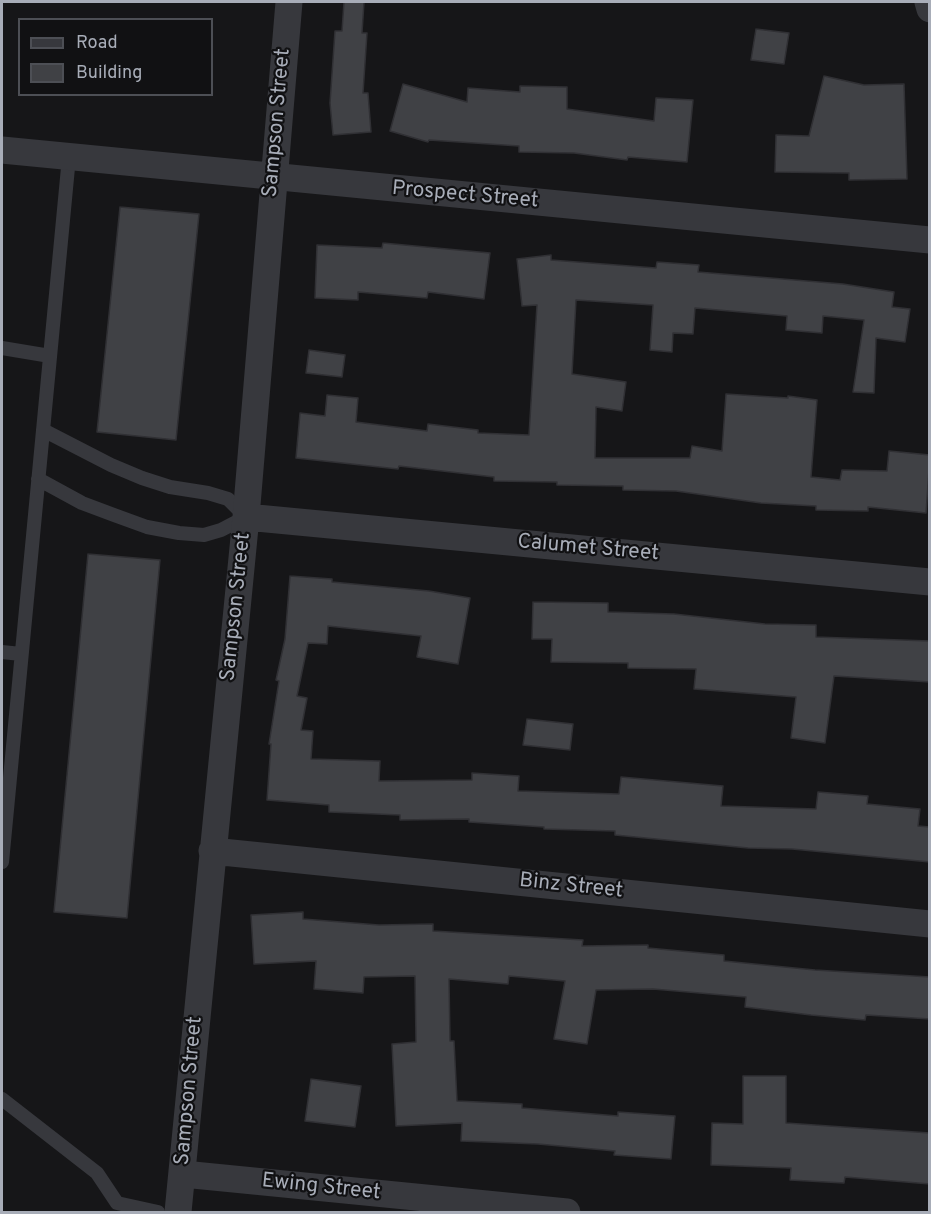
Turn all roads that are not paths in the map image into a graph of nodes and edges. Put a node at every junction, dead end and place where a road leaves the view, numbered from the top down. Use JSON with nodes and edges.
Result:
{"nodes":[{"id":1,"x":289,"y":2,"type":"edge"},
{"id":2,"x":928,"y":2,"type":"edge"},
{"id":3,"x":930,"y":9,"type":"edge"},
{"id":4,"x":2,"y":150,"type":"edge"},
{"id":5,"x":69,"y":157,"type":"junction"},
{"id":6,"x":273,"y":177,"type":"junction"},
{"id":7,"x":930,"y":240,"type":"edge"},
{"id":8,"x":2,"y":348,"type":"edge"},
{"id":9,"x":50,"y":356,"type":"junction"},
{"id":10,"x":43,"y":430,"type":"junction"},
{"id":11,"x":38,"y":479,"type":"junction"},
{"id":12,"x":246,"y":517,"type":"junction"},
{"id":13,"x":930,"y":582,"type":"edge"},
{"id":14,"x":2,"y":652,"type":"edge"},
{"id":15,"x":21,"y":654,"type":"junction"},
{"id":16,"x":7,"y":739,"type":"edge"},
{"id":17,"x":212,"y":851,"type":"junction"},
{"id":18,"x":2,"y":862,"type":"edge"},
{"id":19,"x":930,"y":924,"type":"edge"},
{"id":20,"x":2,"y":1099,"type":"edge"},
{"id":21,"x":183,"y":1174,"type":"junction"},
{"id":22,"x":158,"y":1212,"type":"edge"},
{"id":23,"x":178,"y":1212,"type":"edge"},
{"id":24,"x":567,"y":1212,"type":"edge"}],
"edges":[{"from":1,"to":6,"type":"street","name":"Sampson Street"},
{"from":2,"to":3,"type":"street"},
{"from":4,"to":5,"type":"street","name":"Prospect Street"},
{"from":5,"to":6,"type":"street","name":"Prospect Street"},
{"from":5,"to":9,"type":"lane"},
{"from":6,"to":7,"type":"street","name":"Prospect Street"},
{"from":6,"to":12,"type":"street","name":"Sampson Street"},
{"from":8,"to":9,"type":"lane"},
{"from":9,"to":10,"type":"lane"},
{"from":10,"to":11,"type":"lane"},
{"from":10,"to":12,"type":"lane"},
{"from":11,"to":12,"type":"lane"},
{"from":11,"to":15,"type":"lane"},
{"from":12,"to":13,"type":"street","name":"Calumet Street"},
{"from":12,"to":17,"type":"street","name":"Sampson Street"},
{"from":14,"to":15,"type":"lane"},
{"from":15,"to":16,"type":"lane"},
{"from":16,"to":18,"type":"lane"},
{"from":17,"to":19,"type":"street","name":"Binz Street"},
{"from":17,"to":21,"type":"street","name":"Sampson Street"},
{"from":20,"to":22,"type":"lane"},
{"from":21,"to":23,"type":"street","name":"Sampson Street"},
{"from":21,"to":24,"type":"street","name":"Ewing Street"}]}
